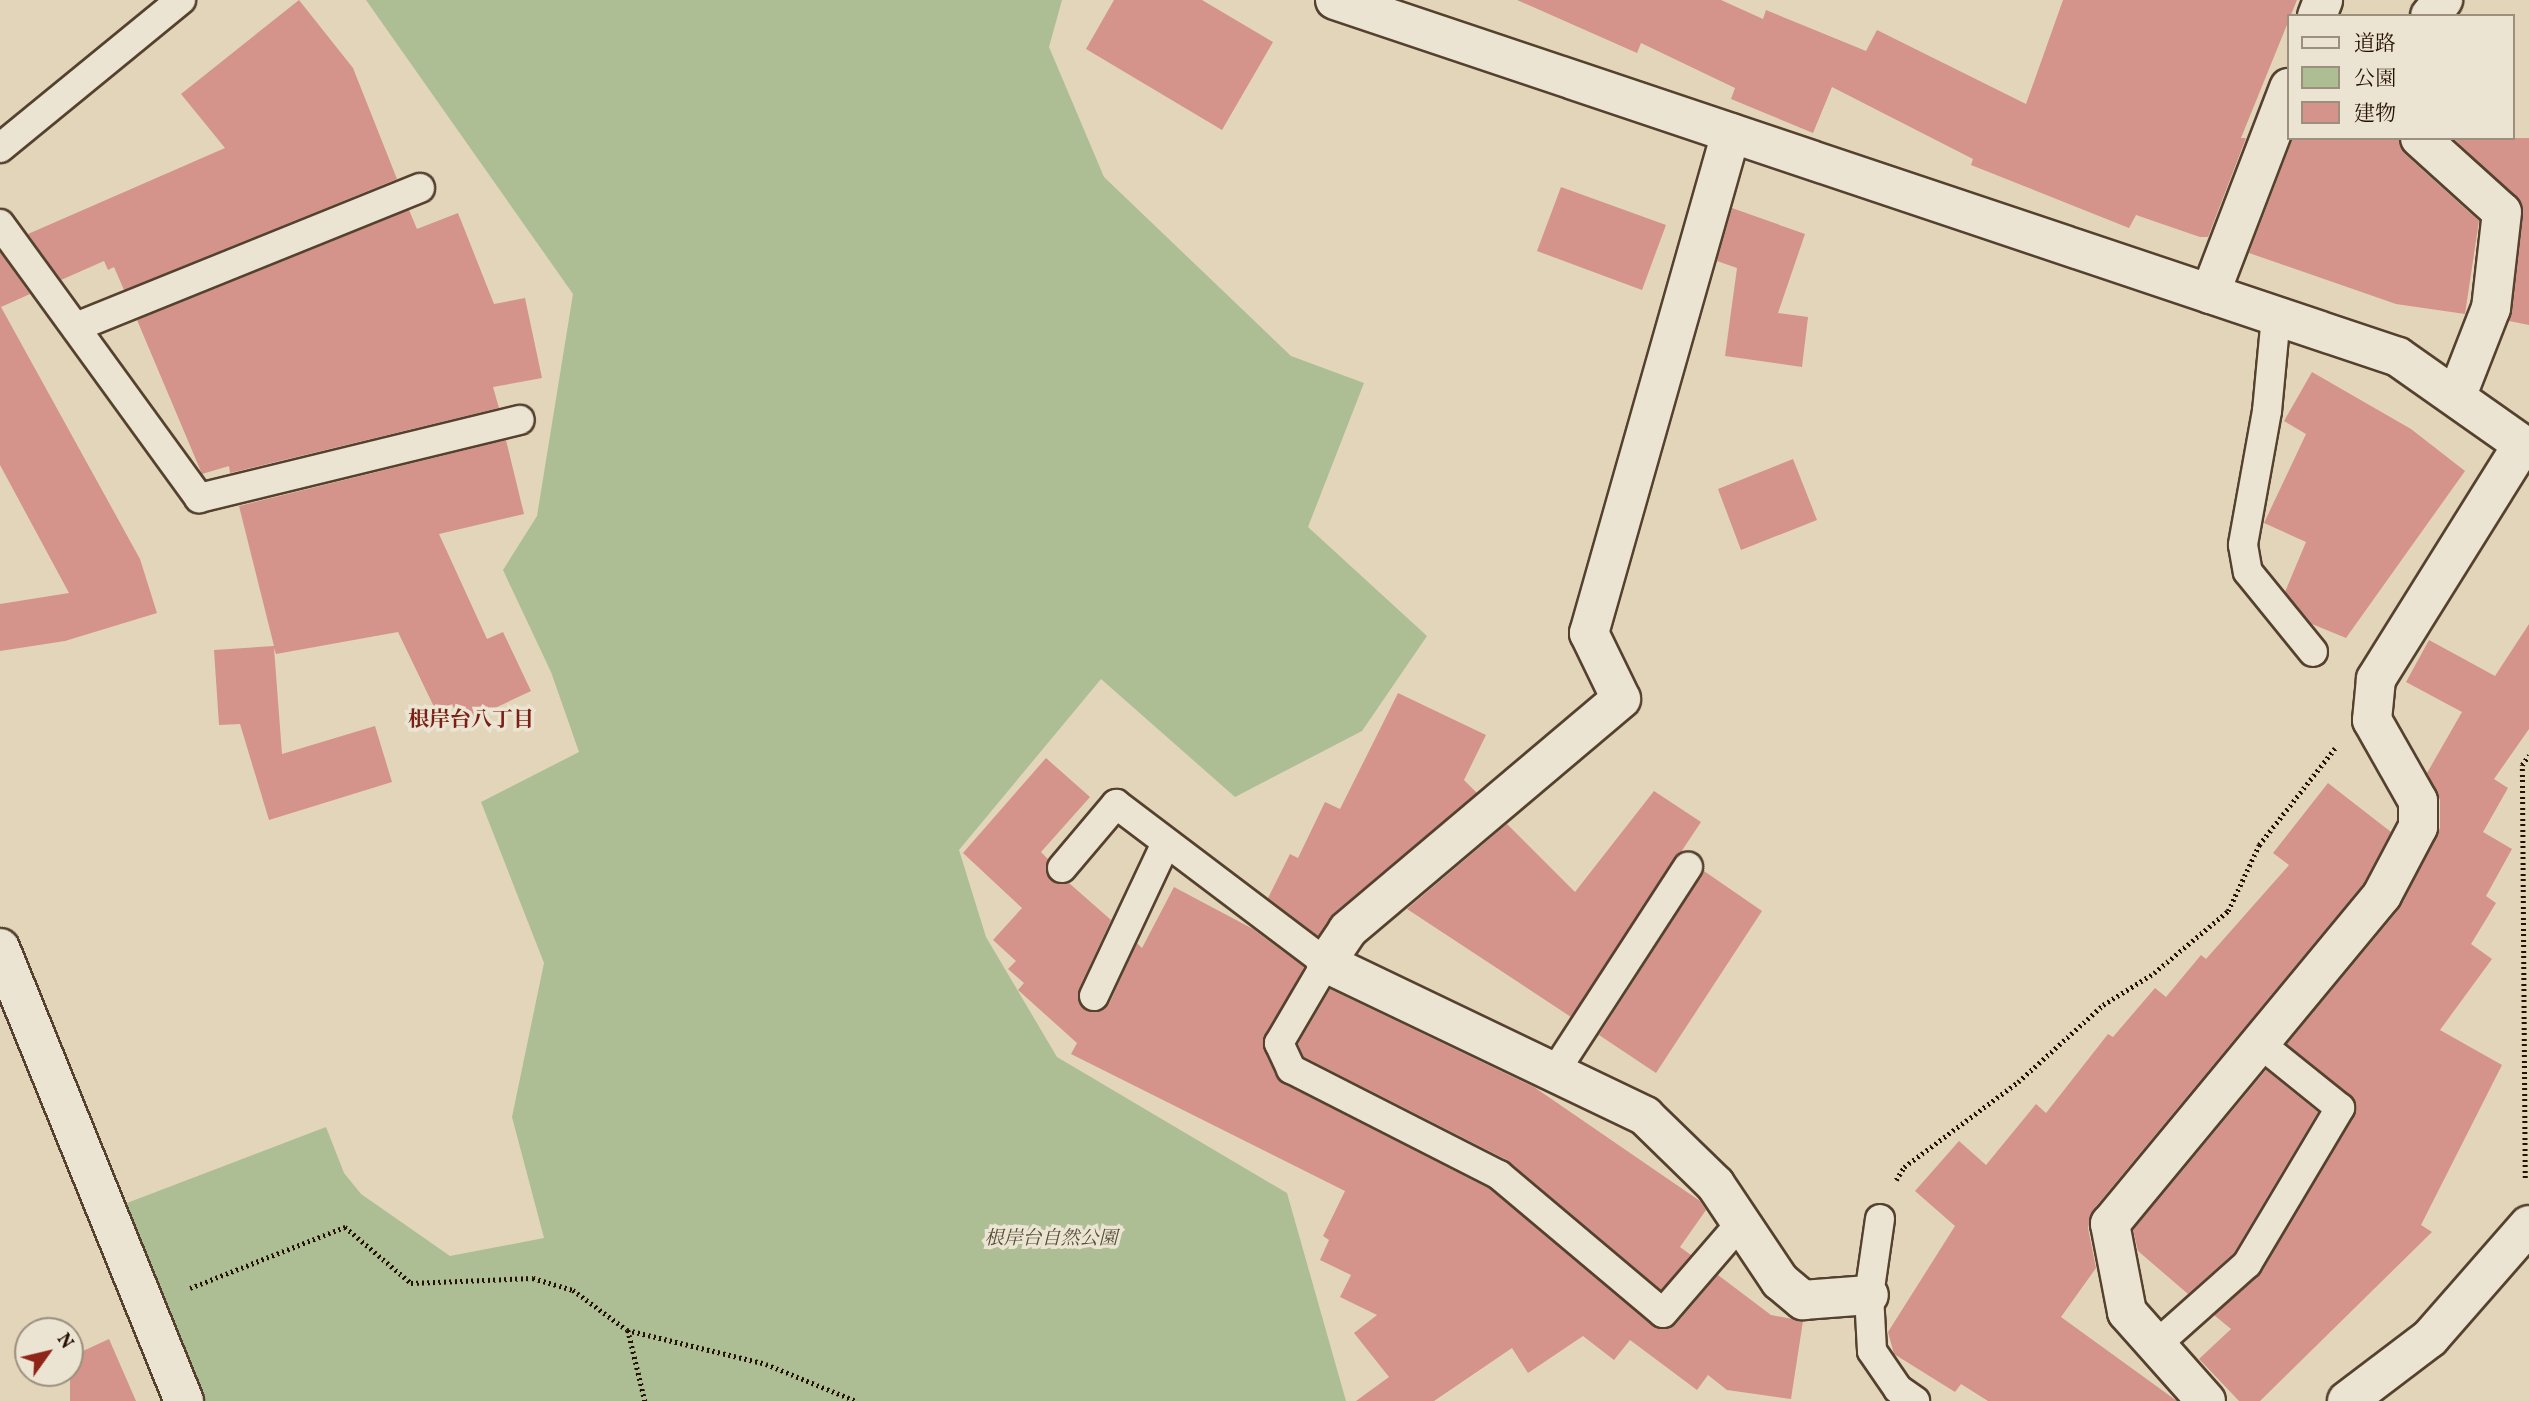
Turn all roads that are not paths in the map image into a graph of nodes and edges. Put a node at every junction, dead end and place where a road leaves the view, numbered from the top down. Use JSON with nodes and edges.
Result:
{"nodes":[{"id":1,"x":181,"y":0,"type":"edge"},
{"id":2,"x":1335,"y":0,"type":"edge"},
{"id":3,"x":2443,"y":0,"type":"edge"},
{"id":4,"x":2432,"y":14,"type":"edge"},
{"id":5,"x":2288,"y":91,"type":"edge"},
{"id":6,"x":1731,"y":133,"type":"junction"},
{"id":7,"x":2422,"y":140,"type":"edge"},
{"id":8,"x":0,"y":148,"type":"edge"},
{"id":9,"x":419,"y":188,"type":"dead end"},
{"id":10,"x":0,"y":224,"type":"edge"},
{"id":11,"x":2210,"y":294,"type":"junction"},
{"id":12,"x":2276,"y":316,"type":"junction"},
{"id":13,"x":76,"y":327,"type":"junction"},
{"id":14,"x":2457,"y":395,"type":"junction"},
{"id":15,"x":520,"y":420,"type":"dead end"},
{"id":16,"x":2525,"y":448,"type":"edge"},
{"id":17,"x":2313,"y":652,"type":"dead end"},
{"id":18,"x":1165,"y":845,"type":"junction"},
{"id":19,"x":1688,"y":867,"type":"dead end"},
{"id":20,"x":1062,"y":868,"type":"dead end"},
{"id":21,"x":0,"y":948,"type":"edge"},
{"id":22,"x":1326,"y":963,"type":"junction"},
{"id":23,"x":1094,"y":996,"type":"dead end"},
{"id":24,"x":2258,"y":1042,"type":"junction"},
{"id":25,"x":1554,"y":1073,"type":"junction"},
{"id":26,"x":1881,"y":1219,"type":"road end"},
{"id":27,"x":1739,"y":1225,"type":"junction"},
{"id":28,"x":2527,"y":1227,"type":"edge"},
{"id":29,"x":1870,"y":1295,"type":"junction"},
{"id":30,"x":2156,"y":1345,"type":"junction"},
{"id":31,"x":184,"y":1401,"type":"edge"},
{"id":32,"x":1915,"y":1401,"type":"edge"},
{"id":33,"x":2206,"y":1401,"type":"edge"},
{"id":34,"x":2347,"y":1401,"type":"edge"}],
"edges":[{"from":1,"to":8,"type":"lane"},
{"from":2,"to":6,"type":"street"},
{"from":3,"to":4,"type":"street"},
{"from":5,"to":11,"type":"street"},
{"from":6,"to":11,"type":"street"},
{"from":6,"to":22,"type":"street"},
{"from":7,"to":14,"type":"street"},
{"from":9,"to":13,"type":"lane"},
{"from":10,"to":13,"type":"lane"},
{"from":11,"to":12,"type":"street"},
{"from":12,"to":14,"type":"street"},
{"from":12,"to":17,"type":"lane"},
{"from":13,"to":15,"type":"lane"},
{"from":14,"to":16,"type":"street"},
{"from":16,"to":24,"type":"street"},
{"from":18,"to":20,"type":"lane"},
{"from":18,"to":22,"type":"lane"},
{"from":18,"to":23,"type":"lane"},
{"from":19,"to":25,"type":"lane"},
{"from":21,"to":31,"type":"street"},
{"from":22,"to":25,"type":"street"},
{"from":22,"to":27,"type":"lane"},
{"from":24,"to":30,"type":"street"},
{"from":24,"to":30,"type":"lane"},
{"from":25,"to":27,"type":"street"},
{"from":26,"to":29,"type":"lane"},
{"from":27,"to":29,"type":"street"},
{"from":28,"to":34,"type":"street"},
{"from":29,"to":32,"type":"lane"},
{"from":30,"to":33,"type":"street"}]}
